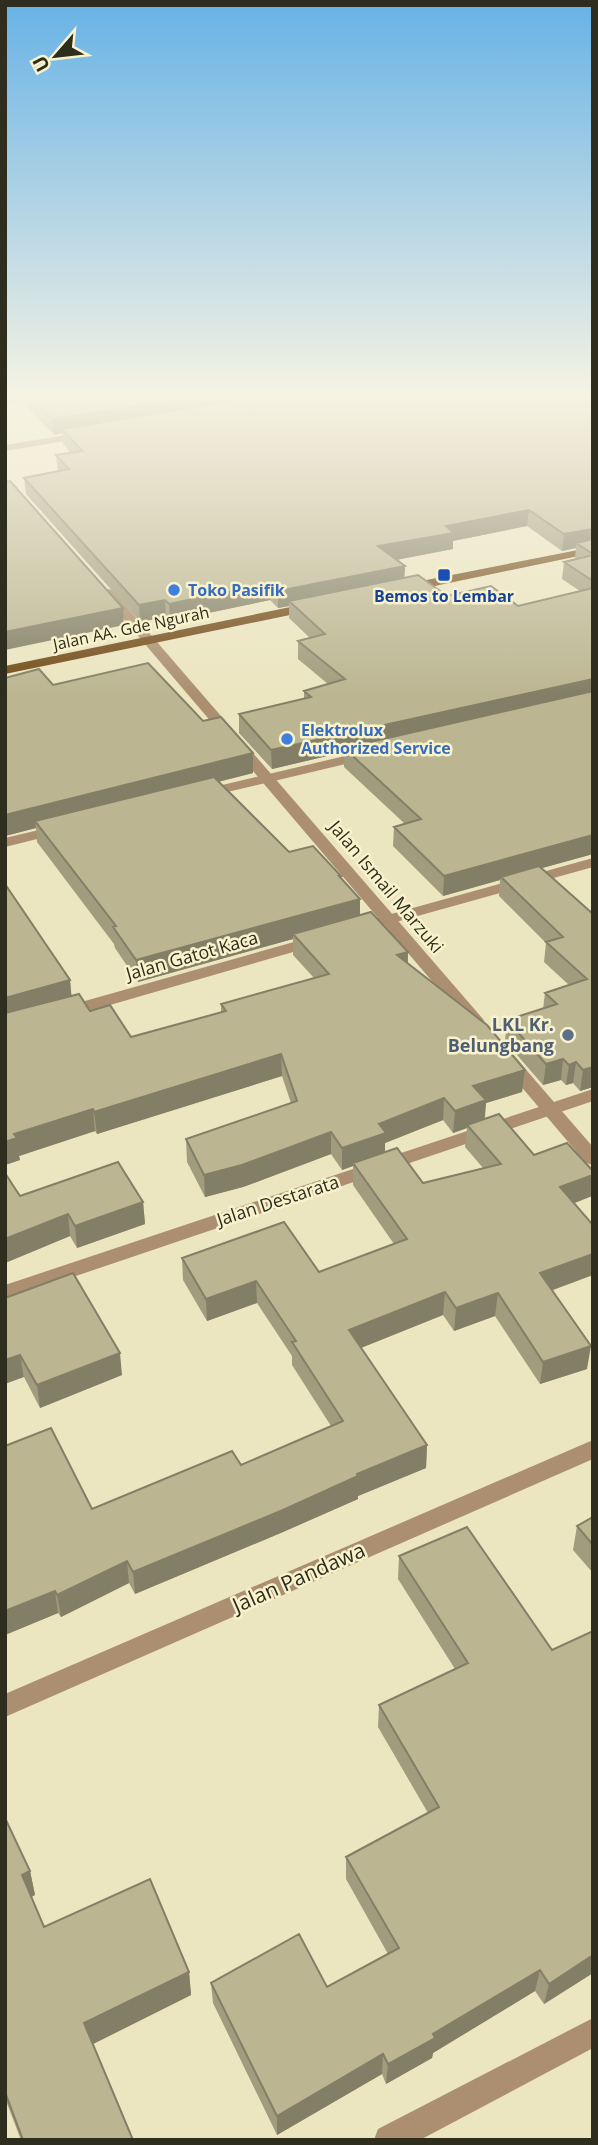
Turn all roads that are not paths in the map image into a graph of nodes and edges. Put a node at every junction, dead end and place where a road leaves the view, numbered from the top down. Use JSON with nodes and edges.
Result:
{"nodes":[{"id":1,"x":593,"y":550,"type":"edge"},
{"id":2,"x":95,"y":579,"type":"edge"},
{"id":3,"x":391,"y":591,"type":"edge"},
{"id":4,"x":324,"y":604,"type":"edge"},
{"id":5,"x":149,"y":640,"type":"junction"},
{"id":6,"x":5,"y":670,"type":"edge"},
{"id":7,"x":376,"y":752,"type":"edge"},
{"id":8,"x":268,"y":778,"type":"junction"},
{"id":9,"x":188,"y":797,"type":"edge"},
{"id":10,"x":71,"y":826,"type":"edge"},
{"id":11,"x":5,"y":843,"type":"edge"},
{"id":12,"x":593,"y":862,"type":"edge"},
{"id":13,"x":389,"y":920,"type":"junction"},
{"id":14,"x":362,"y":927,"type":"edge"},
{"id":15,"x":336,"y":935,"type":"edge"},
{"id":16,"x":45,"y":1018,"type":"edge"},
{"id":17,"x":593,"y":1095,"type":"edge"},
{"id":18,"x":551,"y":1110,"type":"junction"},
{"id":19,"x":593,"y":1159,"type":"edge"},
{"id":20,"x":5,"y":1293,"type":"edge"},
{"id":21,"x":593,"y":1449,"type":"edge"},
{"id":22,"x":5,"y":1706,"type":"edge"},
{"id":23,"x":593,"y":2032,"type":"edge"},
{"id":24,"x":389,"y":2140,"type":"edge"}],
"edges":[{"from":1,"to":3,"type":"main road"},
{"from":2,"to":5,"type":"street","name":"Jalan Ismail Marzuki"},
{"from":4,"to":5,"type":"main road","name":"Jalan AA. Gde Ngurah"},
{"from":5,"to":6,"type":"main road","name":"Jalan AA. Gde Ngurah"},
{"from":5,"to":8,"type":"street","name":"Jalan Ismail Marzuki"},
{"from":7,"to":8,"type":"street"},
{"from":8,"to":9,"type":"street"},
{"from":8,"to":13,"type":"street","name":"Jalan Ismail Marzuki"},
{"from":10,"to":11,"type":"street"},
{"from":12,"to":13,"type":"street"},
{"from":13,"to":14,"type":"street"},
{"from":13,"to":18,"type":"street","name":"Jalan Ismail Marzuki"},
{"from":15,"to":16,"type":"street","name":"Jalan Gatot Kaca"},
{"from":17,"to":18,"type":"street","name":"Jalan Destarata"},
{"from":18,"to":19,"type":"street","name":"Jalan Ismail Marzuki"},
{"from":18,"to":20,"type":"street","name":"Jalan Destarata"},
{"from":21,"to":22,"type":"street","name":"Jalan Pandawa"},
{"from":23,"to":24,"type":"street"}]}
